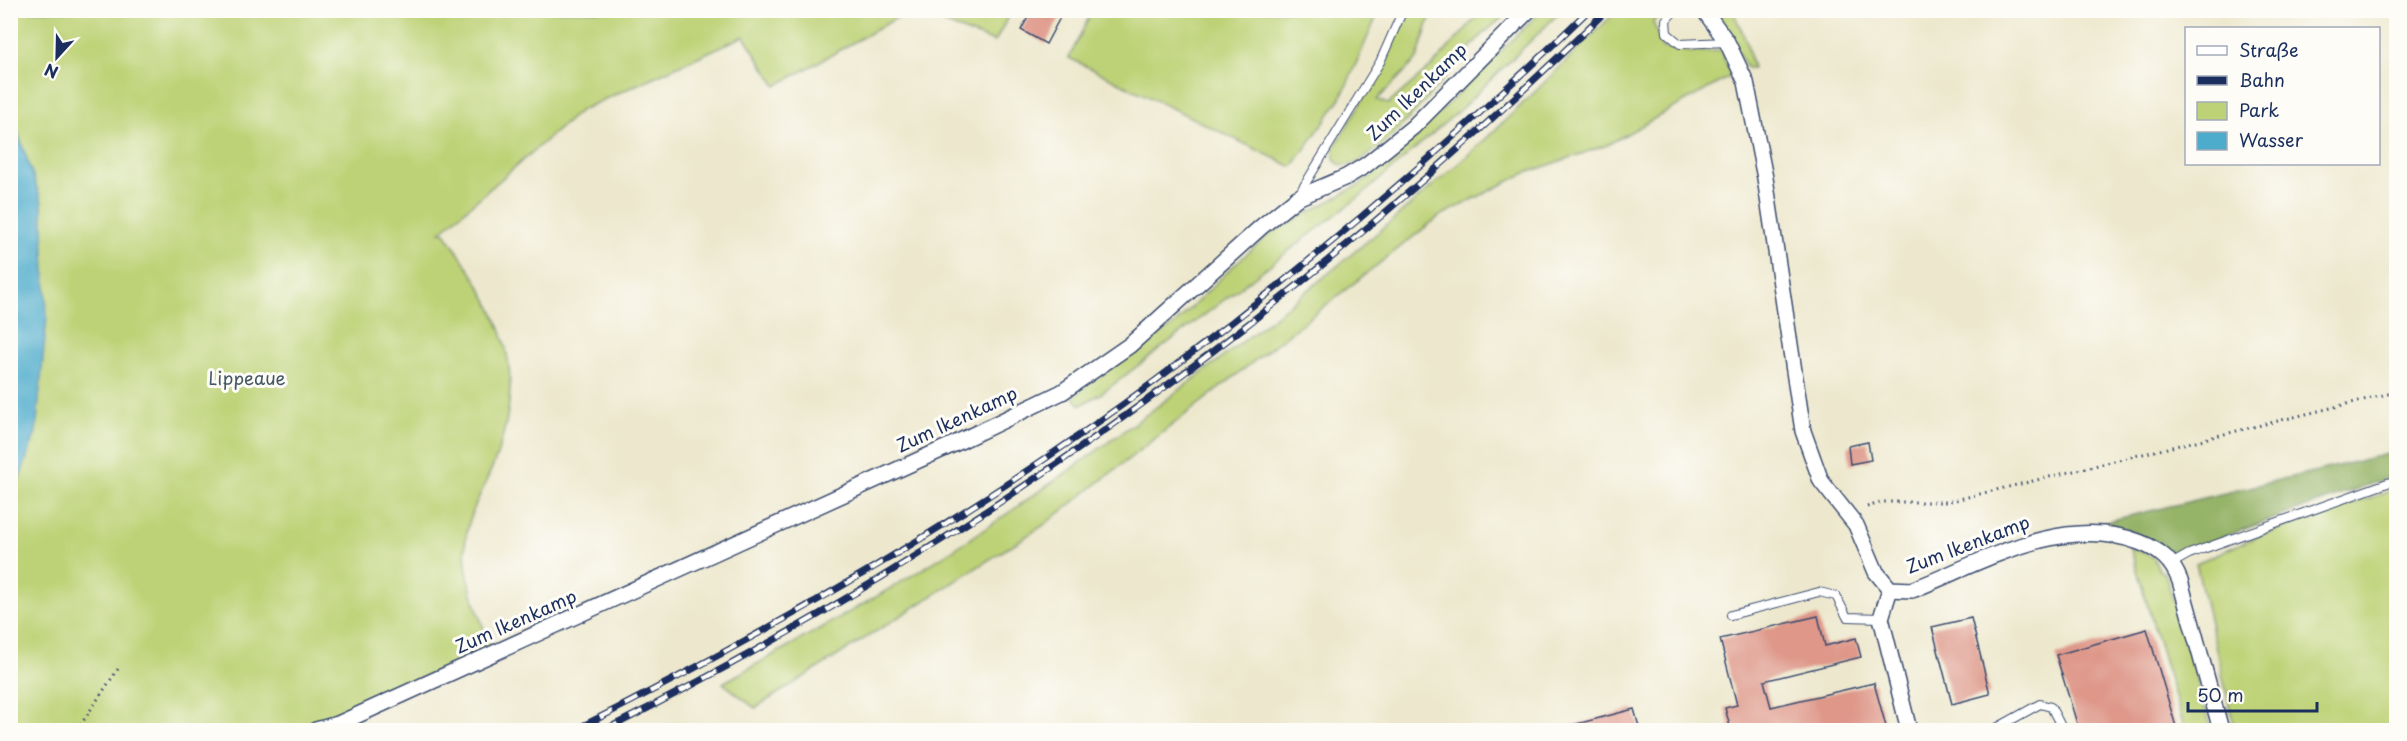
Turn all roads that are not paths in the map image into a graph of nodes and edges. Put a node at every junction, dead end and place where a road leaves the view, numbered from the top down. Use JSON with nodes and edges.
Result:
{"nodes":[{"id":1,"x":1403,"y":10,"type":"edge"},
{"id":2,"x":1528,"y":10,"type":"edge"},
{"id":3,"x":1675,"y":10,"type":"edge"},
{"id":4,"x":1704,"y":10,"type":"edge"},
{"id":5,"x":1727,"y":42,"type":"junction"},
{"id":6,"x":1297,"y":198,"type":"junction"},
{"id":7,"x":2397,"y":480,"type":"edge"},
{"id":8,"x":2173,"y":563,"type":"junction"},
{"id":9,"x":1890,"y":589,"type":"junction"},
{"id":10,"x":1731,"y":615,"type":"dead end"},
{"id":11,"x":1881,"y":618,"type":"junction"},
{"id":12,"x":316,"y":730,"type":"edge"},
{"id":13,"x":1909,"y":730,"type":"edge"},
{"id":14,"x":1993,"y":730,"type":"edge"},
{"id":15,"x":2063,"y":730,"type":"edge"},
{"id":16,"x":2221,"y":730,"type":"edge"}],
"edges":[{"from":1,"to":6,"type":"lane"},
{"from":2,"to":6,"type":"street","name":"Zum Ikenkamp"},
{"from":3,"to":5,"type":"lane"},
{"from":4,"to":5,"type":"street","name":"Zum Ikenkamp"},
{"from":5,"to":9,"type":"street","name":"Zum Ikenkamp"},
{"from":6,"to":12,"type":"street","name":"Zum Ikenkamp"},
{"from":7,"to":8,"type":"lane"},
{"from":8,"to":9,"type":"street","name":"Zum Ikenkamp"},
{"from":8,"to":16,"type":"street"},
{"from":9,"to":11,"type":"street"},
{"from":10,"to":11,"type":"lane"},
{"from":11,"to":13,"type":"street"},
{"from":14,"to":15,"type":"lane"}]}
